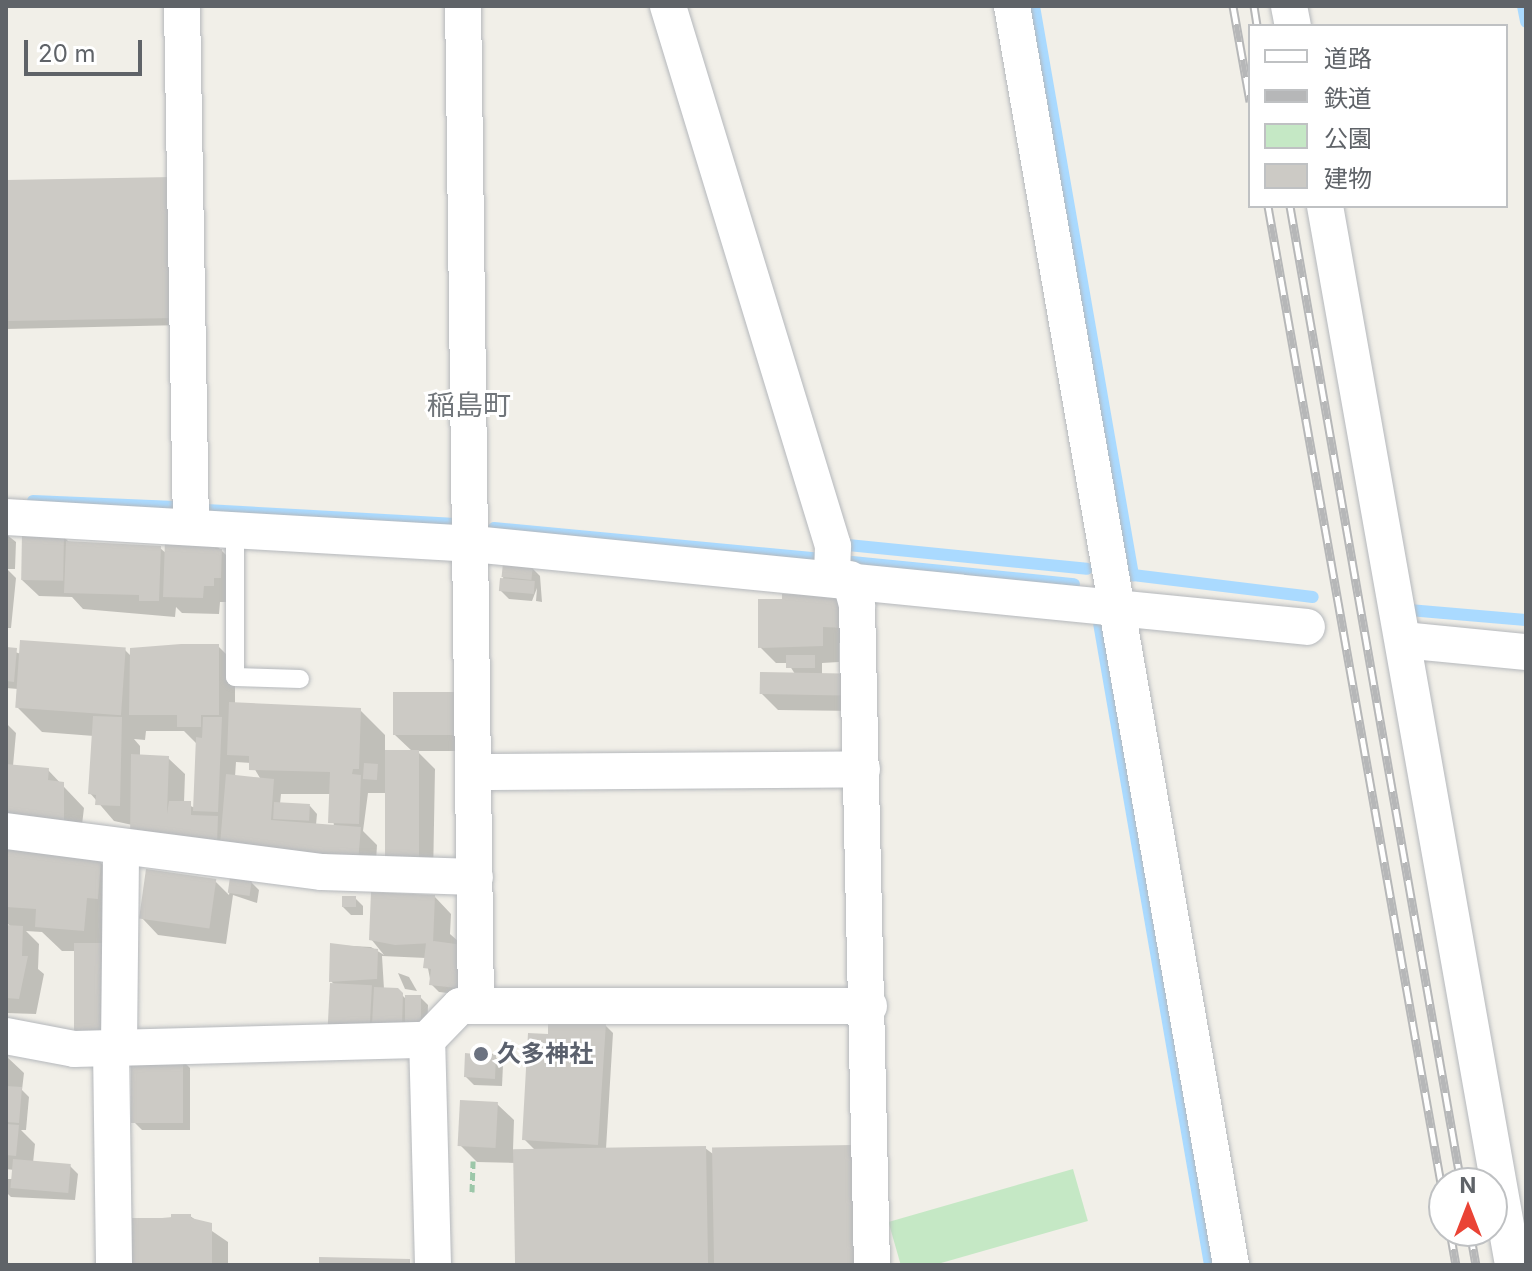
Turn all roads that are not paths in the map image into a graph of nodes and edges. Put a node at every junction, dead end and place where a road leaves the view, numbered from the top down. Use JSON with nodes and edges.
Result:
{"nodes":[{"id":1,"x":182,"y":6,"type":"edge"},
{"id":2,"x":463,"y":6,"type":"edge"},
{"id":3,"x":668,"y":6,"type":"edge"},
{"id":4,"x":1012,"y":6,"type":"edge"},
{"id":5,"x":1325,"y":208,"type":"edge"},
{"id":6,"x":6,"y":517,"type":"edge"},
{"id":7,"x":191,"y":526,"type":"junction"},
{"id":8,"x":235,"y":528,"type":"junction"},
{"id":9,"x":473,"y":544,"type":"junction"},
{"id":10,"x":841,"y":578,"type":"junction"},
{"id":11,"x":1113,"y":605,"type":"junction"},
{"id":12,"x":1307,"y":627,"type":"dead end"},
{"id":13,"x":1403,"y":640,"type":"junction"},
{"id":14,"x":1526,"y":652,"type":"edge"},
{"id":15,"x":300,"y":679,"type":"dead end"},
{"id":16,"x":862,"y":769,"type":"junction"},
{"id":17,"x":475,"y":772,"type":"junction"},
{"id":18,"x":6,"y":831,"type":"edge"},
{"id":19,"x":121,"y":848,"type":"junction"},
{"id":20,"x":475,"y":877,"type":"junction"},
{"id":21,"x":476,"y":1006,"type":"junction"},
{"id":22,"x":869,"y":1006,"type":"junction"},
{"id":23,"x":6,"y":1036,"type":"edge"},
{"id":24,"x":427,"y":1040,"type":"junction"},
{"id":25,"x":115,"y":1048,"type":"junction"},
{"id":26,"x":114,"y":1265,"type":"edge"},
{"id":27,"x":433,"y":1265,"type":"edge"},
{"id":28,"x":872,"y":1265,"type":"edge"},
{"id":29,"x":1231,"y":1265,"type":"edge"},
{"id":30,"x":1513,"y":1265,"type":"edge"}],
"edges":[{"from":1,"to":7,"type":"street"},
{"from":2,"to":9,"type":"street"},
{"from":3,"to":10,"type":"street"},
{"from":4,"to":11,"type":"street"},
{"from":5,"to":13,"type":"street"},
{"from":6,"to":7,"type":"street"},
{"from":7,"to":8,"type":"street"},
{"from":8,"to":9,"type":"street"},
{"from":8,"to":15,"type":"lane"},
{"from":9,"to":10,"type":"street"},
{"from":9,"to":17,"type":"street"},
{"from":10,"to":11,"type":"street"},
{"from":10,"to":16,"type":"street"},
{"from":11,"to":12,"type":"street"},
{"from":11,"to":29,"type":"street"},
{"from":13,"to":14,"type":"street"},
{"from":13,"to":30,"type":"street"},
{"from":16,"to":17,"type":"street"},
{"from":16,"to":22,"type":"street"},
{"from":17,"to":20,"type":"street"},
{"from":18,"to":19,"type":"street"},
{"from":19,"to":20,"type":"street"},
{"from":19,"to":25,"type":"street"},
{"from":20,"to":21,"type":"street"},
{"from":21,"to":22,"type":"street"},
{"from":21,"to":24,"type":"street"},
{"from":22,"to":28,"type":"street"},
{"from":23,"to":25,"type":"street"},
{"from":24,"to":25,"type":"street"},
{"from":24,"to":27,"type":"street"},
{"from":25,"to":26,"type":"street"}]}
